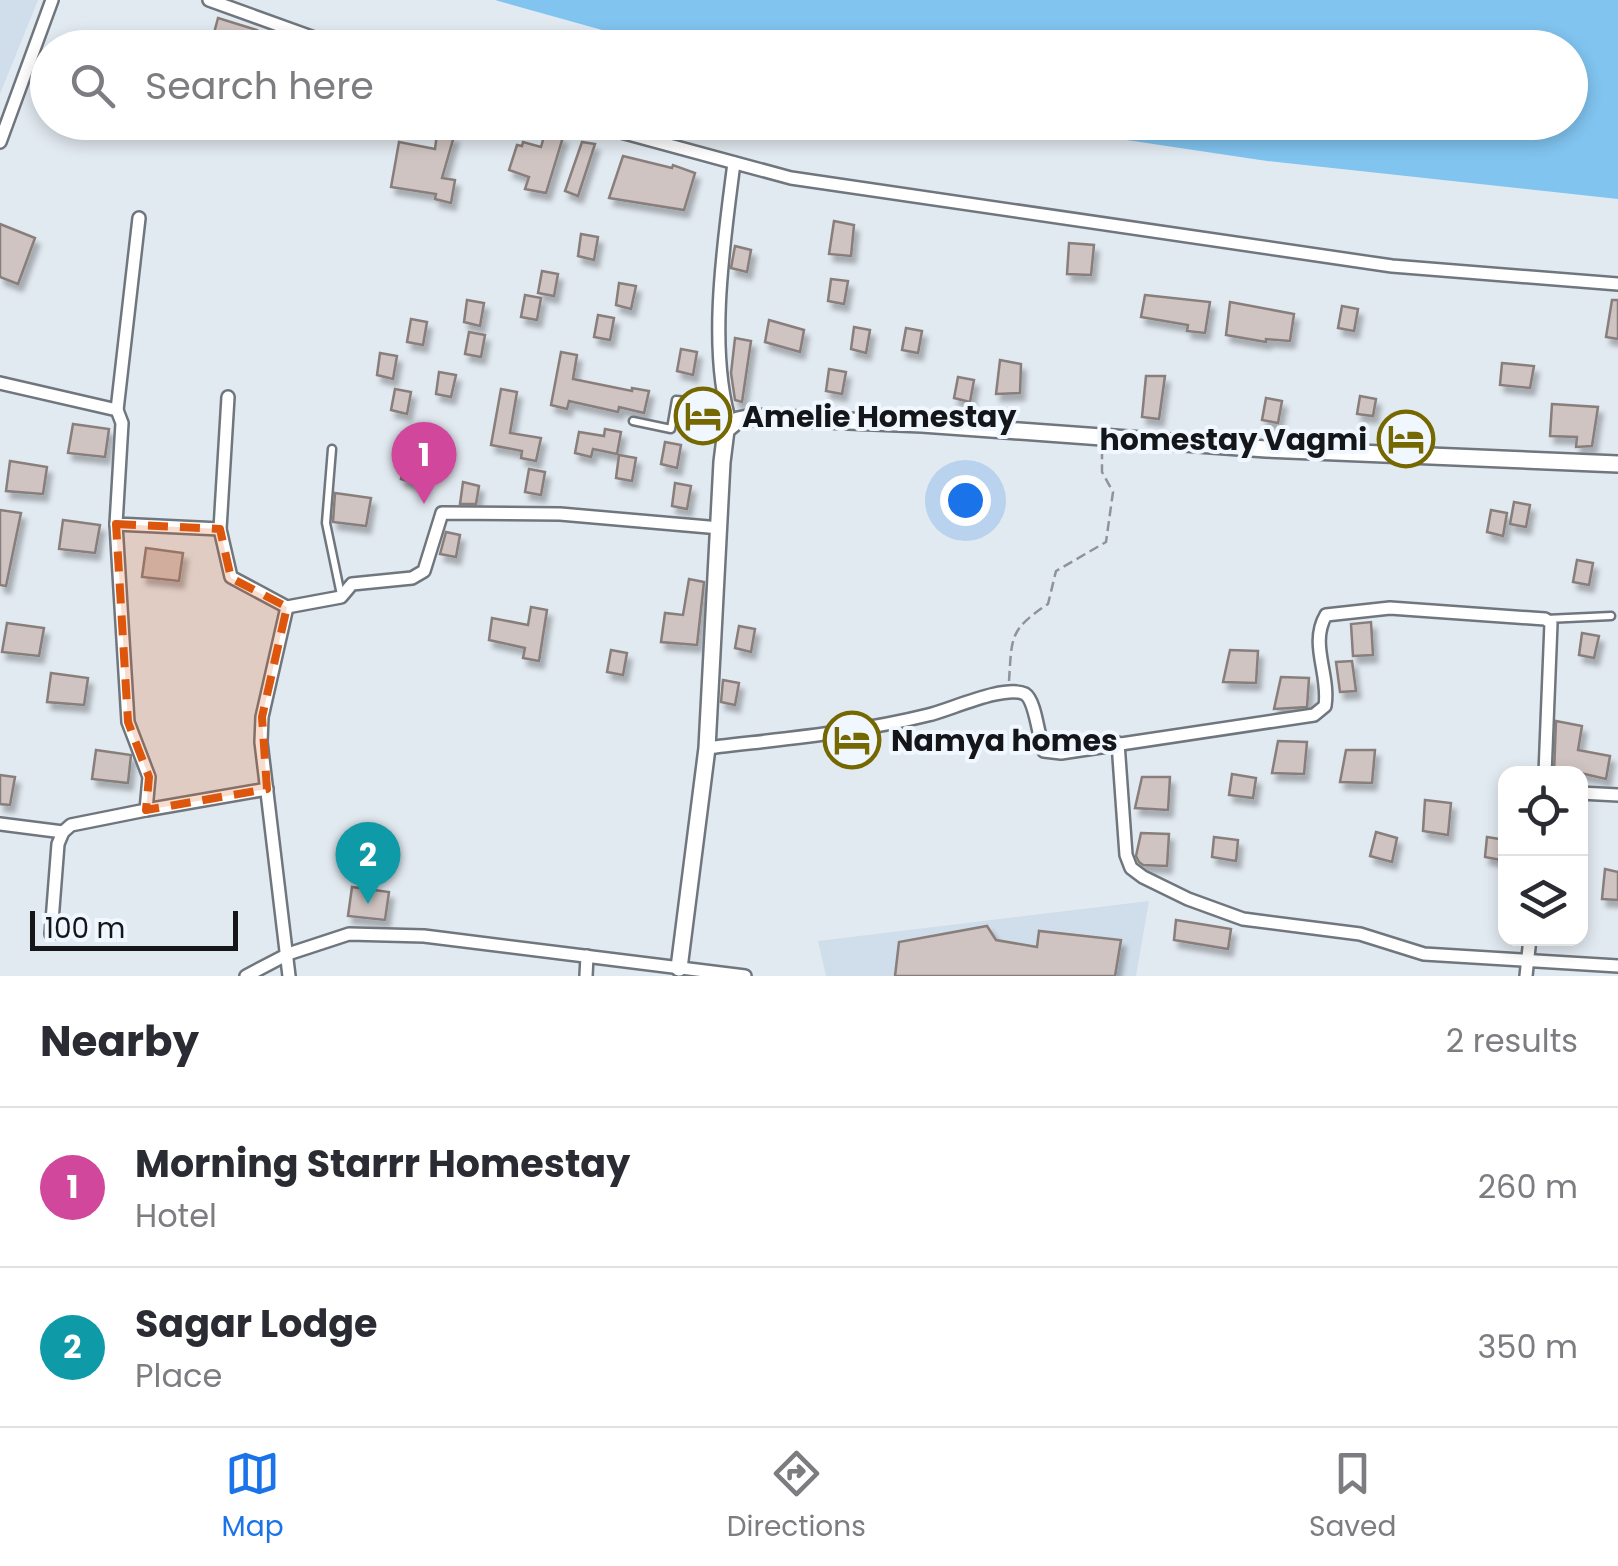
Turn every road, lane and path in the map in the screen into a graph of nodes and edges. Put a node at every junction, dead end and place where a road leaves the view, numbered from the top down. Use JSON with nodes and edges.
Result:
{"nodes":[{"id":1,"x":52,"y":0,"type":"edge"},
{"id":2,"x":209,"y":0,"type":"edge"},
{"id":3,"x":41,"y":30,"type":"edge"},
{"id":4,"x":292,"y":30,"type":"edge"},
{"id":5,"x":30,"y":60,"type":"edge"},
{"id":6,"x":650,"y":140,"type":"edge"},
{"id":7,"x":0,"y":142,"type":"edge"},
{"id":8,"x":734,"y":163,"type":"junction"},
{"id":9,"x":140,"y":218,"type":"dead end"},
{"id":10,"x":1618,"y":284,"type":"edge"},
{"id":11,"x":0,"y":383,"type":"edge"},
{"id":12,"x":228,"y":398,"type":"dead end"},
{"id":13,"x":724,"y":404,"type":"junction"},
{"id":14,"x":117,"y":410,"type":"junction"},
{"id":15,"x":633,"y":421,"type":"dead end"},
{"id":16,"x":731,"y":425,"type":"junction"},
{"id":17,"x":1102,"y":437,"type":"junction"},
{"id":18,"x":332,"y":450,"type":"dead end"},
{"id":19,"x":1618,"y":464,"type":"edge"},
{"id":20,"x":116,"y":524,"type":"junction"},
{"id":21,"x":720,"y":528,"type":"junction"},
{"id":22,"x":220,"y":529,"type":"junction"},
{"id":23,"x":341,"y":596,"type":"junction"},
{"id":24,"x":287,"y":607,"type":"junction"},
{"id":25,"x":1611,"y":616,"type":"dead end"},
{"id":26,"x":1545,"y":619,"type":"junction"},
{"id":27,"x":1008,"y":691,"type":"junction"},
{"id":28,"x":1118,"y":743,"type":"junction"},
{"id":29,"x":708,"y":748,"type":"junction"},
{"id":30,"x":1545,"y":766,"type":"edge"},
{"id":31,"x":267,"y":789,"type":"junction"},
{"id":32,"x":1588,"y":793,"type":"edge"},
{"id":33,"x":1618,"y":795,"type":"edge"},
{"id":34,"x":146,"y":810,"type":"junction"},
{"id":35,"x":0,"y":824,"type":"edge"},
{"id":36,"x":63,"y":832,"type":"junction"},
{"id":37,"x":50,"y":934,"type":"dead end"},
{"id":38,"x":1529,"y":946,"type":"edge"},
{"id":39,"x":288,"y":954,"type":"junction"},
{"id":40,"x":588,"y":956,"type":"junction"},
{"id":41,"x":1528,"y":960,"type":"junction"},
{"id":42,"x":1618,"y":966,"type":"edge"},
{"id":43,"x":679,"y":968,"type":"junction"},
{"id":44,"x":246,"y":976,"type":"edge"},
{"id":45,"x":289,"y":976,"type":"edge"},
{"id":46,"x":586,"y":976,"type":"edge"},
{"id":47,"x":746,"y":976,"type":"edge"},
{"id":48,"x":1526,"y":976,"type":"edge"}],
"edges":[{"from":1,"to":3,"type":"street"},
{"from":2,"to":4,"type":"street"},
{"from":5,"to":7,"type":"street"},
{"from":6,"to":8,"type":"street"},
{"from":8,"to":10,"type":"street"},
{"from":8,"to":13,"type":"street"},
{"from":9,"to":14,"type":"street"},
{"from":11,"to":14,"type":"street"},
{"from":12,"to":22,"type":"street"},
{"from":13,"to":15,"type":"lane"},
{"from":13,"to":16,"type":"street"},
{"from":14,"to":20,"type":"street"},
{"from":16,"to":17,"type":"street"},
{"from":16,"to":21,"type":"street"},
{"from":17,"to":19,"type":"street"},
{"from":17,"to":27,"type":"path"},
{"from":18,"to":23,"type":"lane"},
{"from":20,"to":22,"type":"street"},
{"from":20,"to":34,"type":"street"},
{"from":21,"to":23,"type":"street"},
{"from":21,"to":29,"type":"street"},
{"from":22,"to":24,"type":"street"},
{"from":23,"to":24,"type":"street"},
{"from":24,"to":31,"type":"street"},
{"from":25,"to":26,"type":"lane"},
{"from":26,"to":28,"type":"street"},
{"from":26,"to":30,"type":"street"},
{"from":27,"to":28,"type":"street"},
{"from":27,"to":29,"type":"street"},
{"from":28,"to":41,"type":"street"},
{"from":29,"to":43,"type":"street"},
{"from":31,"to":34,"type":"street"},
{"from":31,"to":39,"type":"street"},
{"from":32,"to":33,"type":"street"},
{"from":34,"to":36,"type":"street"},
{"from":35,"to":36,"type":"street"},
{"from":36,"to":37,"type":"street"},
{"from":38,"to":41,"type":"street"},
{"from":39,"to":40,"type":"street"},
{"from":39,"to":44,"type":"street"},
{"from":39,"to":45,"type":"street"},
{"from":40,"to":43,"type":"street"},
{"from":40,"to":46,"type":"street"},
{"from":41,"to":42,"type":"street"},
{"from":41,"to":48,"type":"street"},
{"from":43,"to":47,"type":"street"}]}
